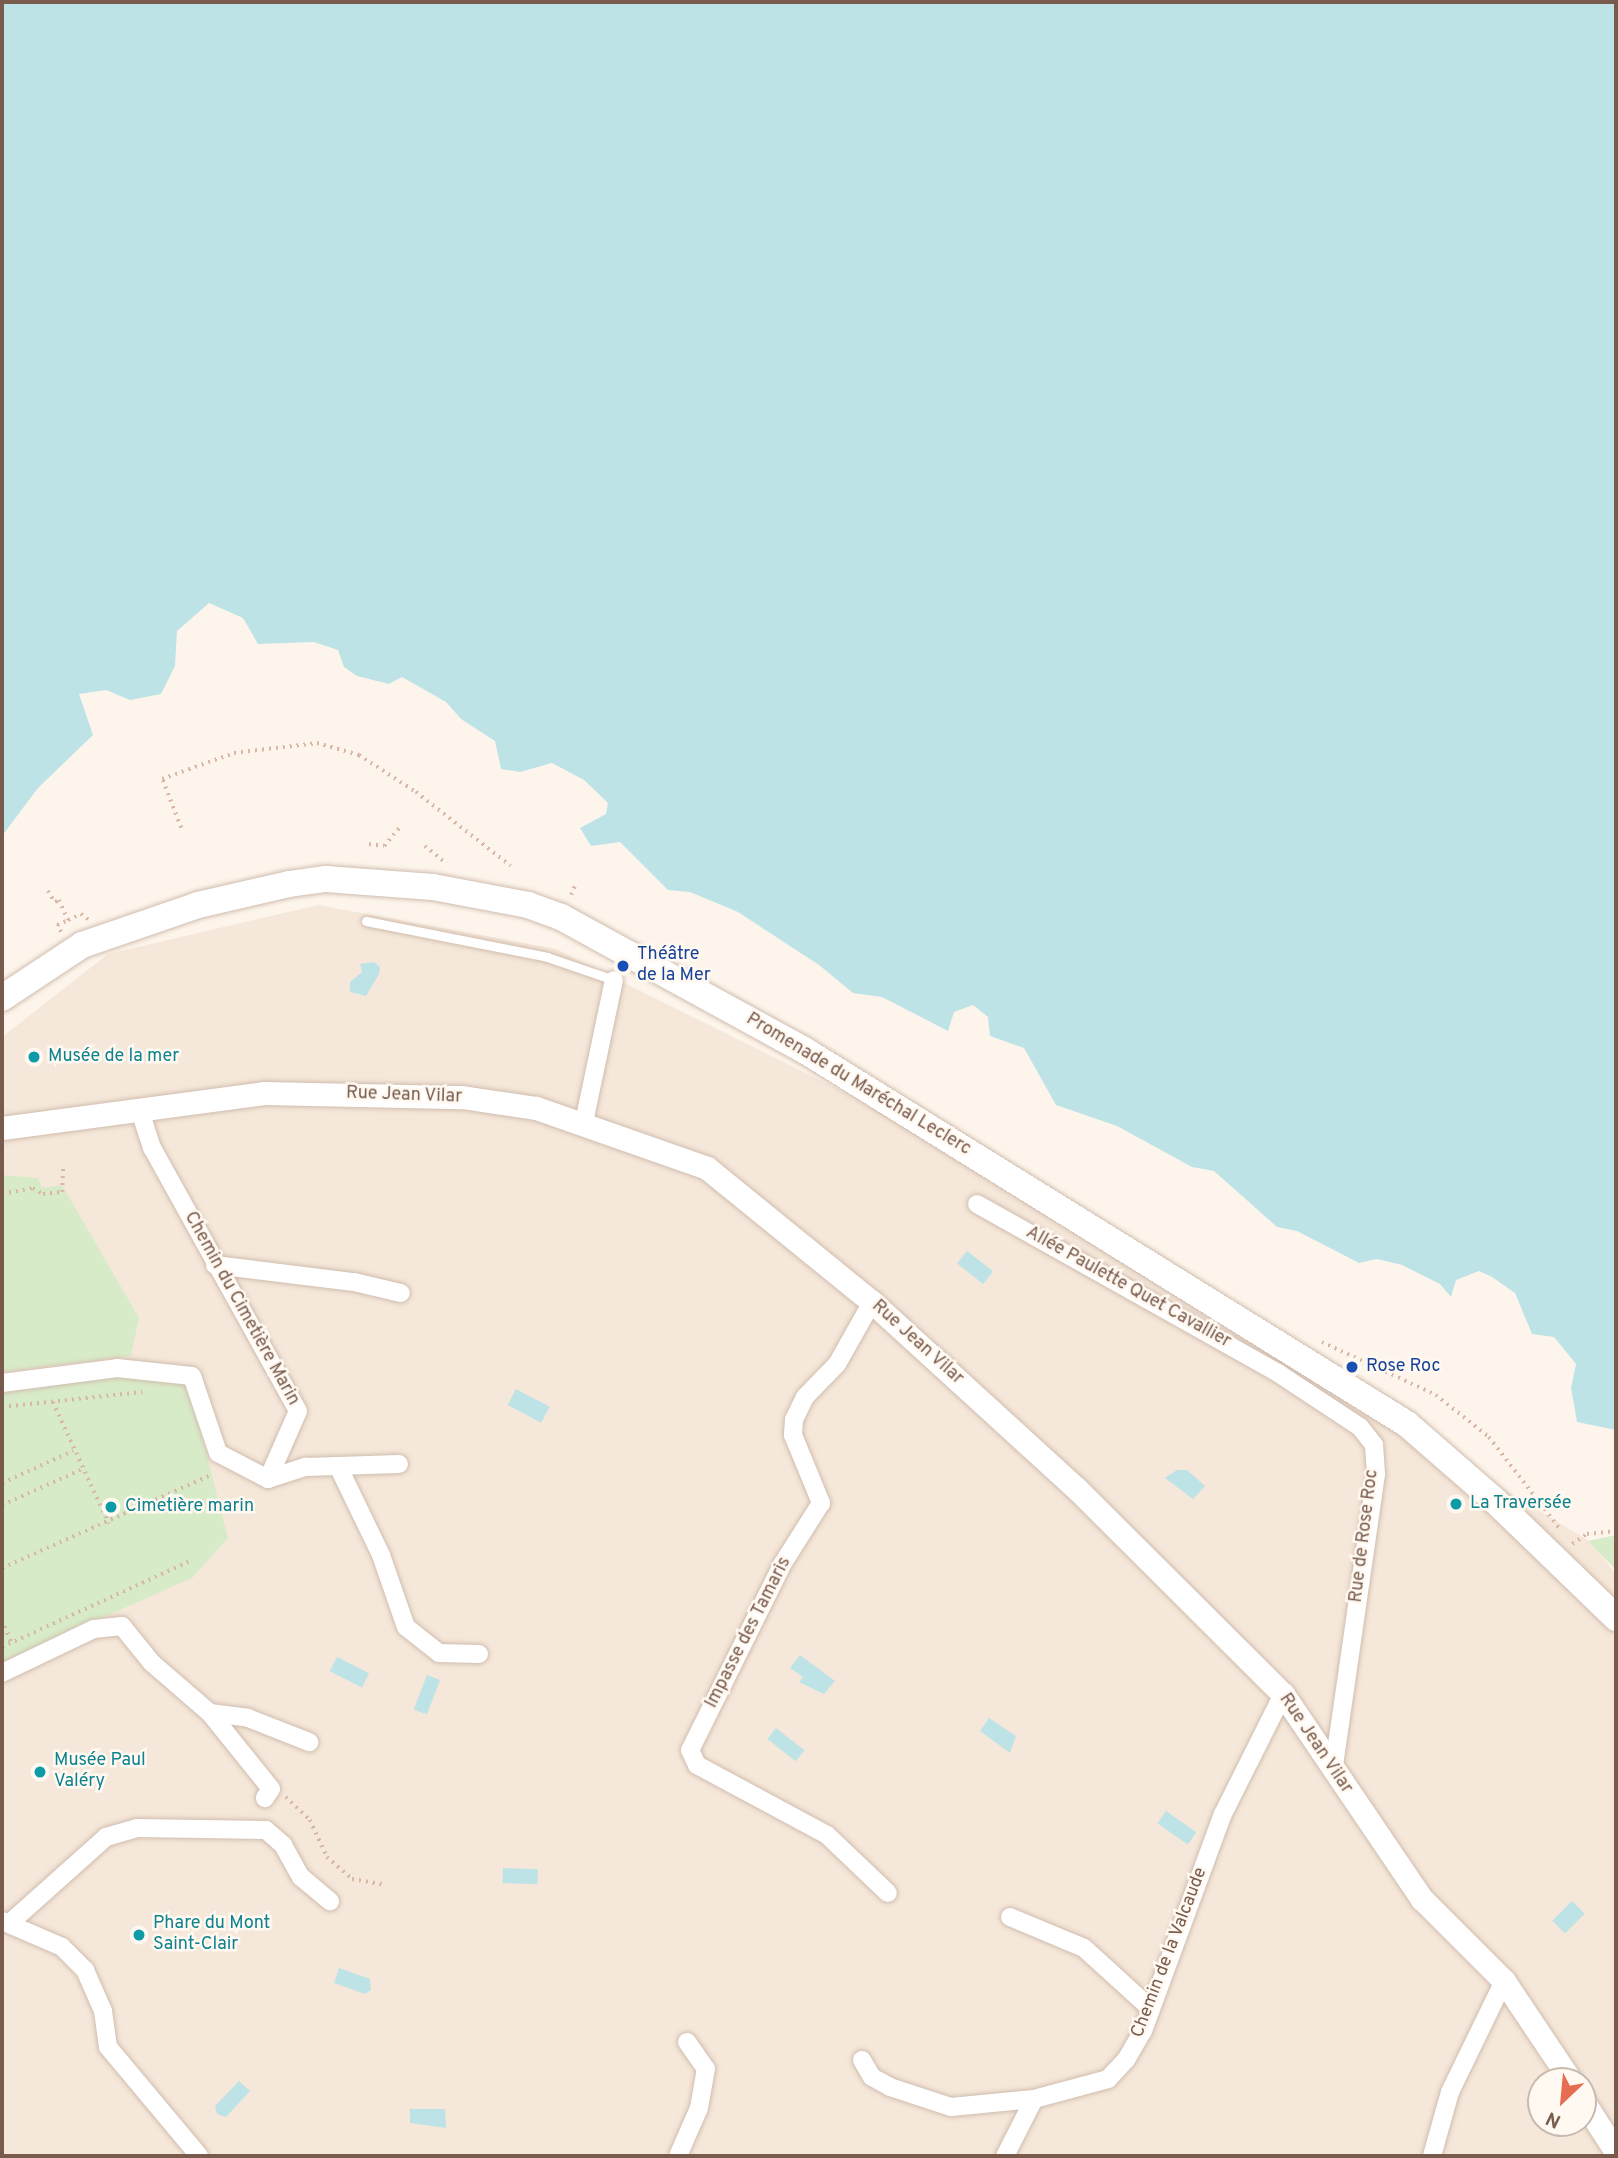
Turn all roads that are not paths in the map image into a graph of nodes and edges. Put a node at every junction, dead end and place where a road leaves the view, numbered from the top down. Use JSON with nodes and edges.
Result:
{"nodes":[{"id":1,"x":366,"y":920,"type":"dead end"},
{"id":2,"x":614,"y":980,"type":"joint"},
{"id":3,"x":2,"y":998,"type":"edge"},
{"id":4,"x":139,"y":1108,"type":"junction"},
{"id":5,"x":584,"y":1122,"type":"junction"},
{"id":6,"x":2,"y":1128,"type":"edge"},
{"id":7,"x":977,"y":1204,"type":"dead end"},
{"id":8,"x":215,"y":1265,"type":"junction"},
{"id":9,"x":401,"y":1293,"type":"dead end"},
{"id":10,"x":872,"y":1302,"type":"junction"},
{"id":11,"x":1293,"y":1351,"type":"junction"},
{"id":12,"x":1278,"y":1373,"type":"junction"},
{"id":13,"x":2,"y":1383,"type":"edge"},
{"id":14,"x":399,"y":1464,"type":"dead end"},
{"id":15,"x":338,"y":1466,"type":"junction"},
{"id":16,"x":268,"y":1479,"type":"junction"},
{"id":17,"x":1616,"y":1618,"type":"edge"},
{"id":18,"x":479,"y":1654,"type":"dead end"},
{"id":19,"x":2,"y":1672,"type":"edge"},
{"id":20,"x":1283,"y":1694,"type":"junction"},
{"id":21,"x":210,"y":1713,"type":"junction"},
{"id":22,"x":309,"y":1742,"type":"dead end"},
{"id":23,"x":1334,"y":1772,"type":"junction"},
{"id":24,"x":273,"y":1793,"type":"road end"},
{"id":25,"x":888,"y":1893,"type":"dead end"},
{"id":26,"x":330,"y":1901,"type":"dead end"},
{"id":27,"x":1010,"y":1917,"type":"dead end"},
{"id":28,"x":6,"y":1922,"type":"edge"},
{"id":29,"x":1504,"y":1981,"type":"junction"},
{"id":30,"x":1150,"y":2008,"type":"junction"},
{"id":31,"x":687,"y":2042,"type":"dead end"},
{"id":32,"x":862,"y":2060,"type":"dead end"},
{"id":33,"x":1562,"y":2067,"type":"edge"},
{"id":34,"x":1034,"y":2099,"type":"junction"},
{"id":35,"x":1597,"y":2123,"type":"edge"},
{"id":36,"x":1616,"y":2152,"type":"edge"},
{"id":37,"x":199,"y":2156,"type":"edge"},
{"id":38,"x":678,"y":2156,"type":"edge"},
{"id":39,"x":1004,"y":2156,"type":"edge"},
{"id":40,"x":1432,"y":2156,"type":"edge"}],
"edges":[{"from":1,"to":2,"type":"lane"},
{"from":2,"to":5,"type":"street"},
{"from":3,"to":11,"type":"main road","name":"Promenade du Maréchal Leclerc"},
{"from":4,"to":5,"type":"street","name":"Rue Jean Vilar"},
{"from":4,"to":6,"type":"street","name":"Rue Jean Vilar"},
{"from":4,"to":8,"type":"street","name":"Chemin du Cimetière Marin"},
{"from":5,"to":10,"type":"street","name":"Rue Jean Vilar"},
{"from":7,"to":12,"type":"street","name":"Allée Paulette Quet Cavallier"},
{"from":8,"to":9,"type":"street"},
{"from":8,"to":16,"type":"street","name":"Chemin du Cimetière Marin"},
{"from":10,"to":20,"type":"street","name":"Rue Jean Vilar"},
{"from":10,"to":25,"type":"street","name":"Impasse des Tamaris"},
{"from":11,"to":12,"type":"street"},
{"from":11,"to":17,"type":"main road","name":"Promenade du Maréchal Leclerc"},
{"from":12,"to":23,"type":"street","name":"Rue de Rose Roc"},
{"from":13,"to":16,"type":"street"},
{"from":14,"to":15,"type":"street"},
{"from":15,"to":16,"type":"street"},
{"from":15,"to":18,"type":"street"},
{"from":19,"to":21,"type":"street"},
{"from":20,"to":23,"type":"street","name":"Rue Jean Vilar"},
{"from":20,"to":30,"type":"street","name":"Chemin de la Valcaude"},
{"from":21,"to":22,"type":"street"},
{"from":21,"to":24,"type":"street"},
{"from":23,"to":29,"type":"street","name":"Rue Jean Vilar"},
{"from":26,"to":28,"type":"street"},
{"from":27,"to":30,"type":"street"},
{"from":28,"to":37,"type":"street"},
{"from":29,"to":33,"type":"street","name":"Rue Jean Vilar"},
{"from":29,"to":40,"type":"street"},
{"from":30,"to":34,"type":"street","name":"Chemin de la Valcaude"},
{"from":31,"to":38,"type":"street"},
{"from":32,"to":34,"type":"street","name":"Chemin de la Valcaude"},
{"from":34,"to":39,"type":"street"},
{"from":35,"to":36,"type":"street"}]}
